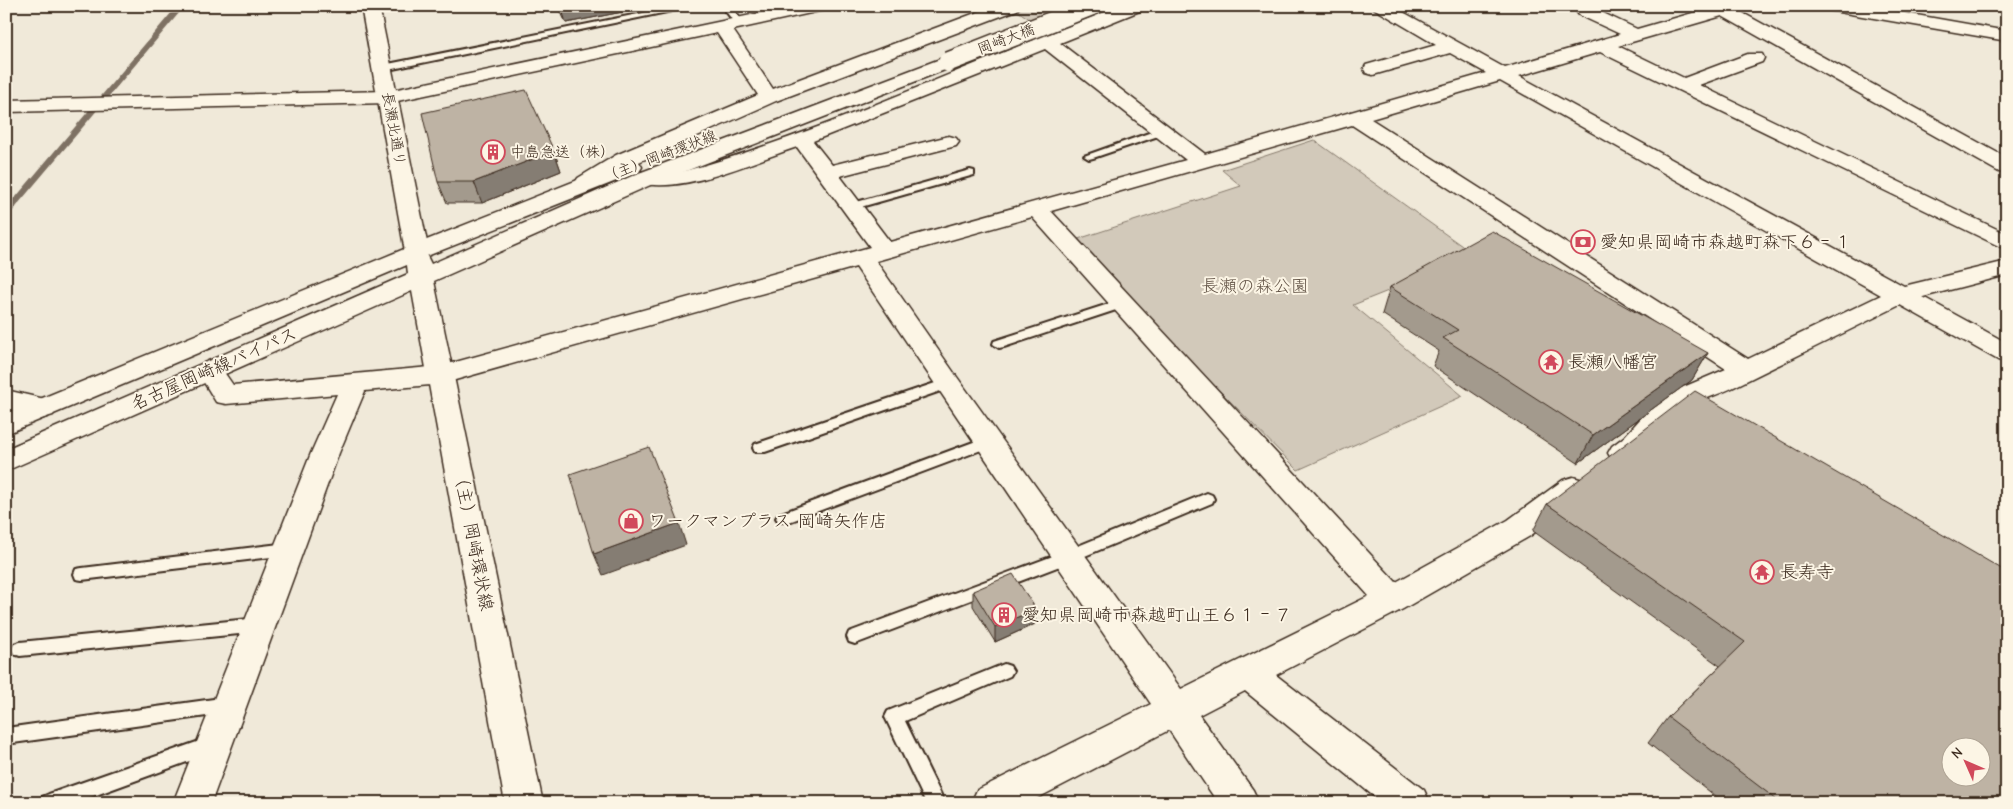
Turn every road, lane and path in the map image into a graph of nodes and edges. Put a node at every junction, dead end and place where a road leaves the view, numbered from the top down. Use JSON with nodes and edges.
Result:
{"nodes":[{"id":1,"x":370,"y":6,"type":"edge"},
{"id":2,"x":692,"y":6,"type":"edge"},
{"id":3,"x":726,"y":6,"type":"edge"},
{"id":4,"x":820,"y":6,"type":"edge"},
{"id":5,"x":1055,"y":6,"type":"edge"},
{"id":6,"x":1091,"y":6,"type":"edge"},
{"id":7,"x":1136,"y":6,"type":"edge"},
{"id":8,"x":1379,"y":6,"type":"edge"},
{"id":9,"x":1833,"y":6,"type":"edge"},
{"id":10,"x":1009,"y":7,"type":"edge"},
{"id":11,"x":1601,"y":7,"type":"edge"},
{"id":12,"x":1720,"y":8,"type":"edge"},
{"id":13,"x":731,"y":25,"type":"junction"},
{"id":14,"x":1635,"y":35,"type":"junction"},
{"id":15,"x":2007,"y":36,"type":"edge"},
{"id":16,"x":1048,"y":41,"type":"junction"},
{"id":17,"x":1601,"y":45,"type":"junction"},
{"id":18,"x":1450,"y":47,"type":"junction"},
{"id":19,"x":939,"y":58,"type":"junction"},
{"id":20,"x":1755,"y":58,"type":"dead end"},
{"id":21,"x":383,"y":68,"type":"junction"},
{"id":22,"x":1373,"y":69,"type":"dead end"},
{"id":23,"x":1499,"y":74,"type":"junction"},
{"id":24,"x":1682,"y":85,"type":"junction"},
{"id":25,"x":388,"y":97,"type":"junction"},
{"id":26,"x":769,"y":97,"type":"junction"},
{"id":27,"x":6,"y":106,"type":"edge"},
{"id":28,"x":1355,"y":118,"type":"junction"},
{"id":29,"x":1163,"y":131,"type":"junction"},
{"id":30,"x":801,"y":139,"type":"junction"},
{"id":31,"x":949,"y":142,"type":"dead end"},
{"id":32,"x":1089,"y":156,"type":"dead end"},
{"id":33,"x":1202,"y":162,"type":"junction"},
{"id":34,"x":2007,"y":167,"type":"edge"},
{"id":35,"x":828,"y":173,"type":"junction"},
{"id":36,"x":970,"y":174,"type":"dead end"},
{"id":37,"x":647,"y":178,"type":"junction"},
{"id":38,"x":582,"y":185,"type":"junction"},
{"id":39,"x":850,"y":207,"type":"junction"},
{"id":40,"x":1036,"y":208,"type":"junction"},
{"id":41,"x":2007,"y":243,"type":"edge"},
{"id":42,"x":417,"y":252,"type":"junction"},
{"id":43,"x":873,"y":254,"type":"junction"},
{"id":44,"x":2007,"y":268,"type":"edge"},
{"id":45,"x":422,"y":278,"type":"junction"},
{"id":46,"x":1900,"y":295,"type":"junction"},
{"id":47,"x":1121,"y":304,"type":"junction"},
{"id":48,"x":999,"y":344,"type":"dead end"},
{"id":49,"x":2007,"y":354,"type":"edge"},
{"id":50,"x":210,"y":370,"type":"junction"},
{"id":51,"x":1746,"y":370,"type":"junction"},
{"id":52,"x":441,"y":375,"type":"junction"},
{"id":53,"x":354,"y":384,"type":"junction"},
{"id":54,"x":946,"y":384,"type":"junction"},
{"id":55,"x":6,"y":399,"type":"edge"},
{"id":56,"x":43,"y":408,"type":"junction"},
{"id":57,"x":6,"y":424,"type":"edge"},
{"id":58,"x":988,"y":442,"type":"junction"},
{"id":59,"x":760,"y":448,"type":"dead end"},
{"id":60,"x":6,"y":460,"type":"edge"},
{"id":61,"x":1207,"y":498,"type":"dead end"},
{"id":62,"x":784,"y":518,"type":"dead end"},
{"id":63,"x":288,"y":549,"type":"junction"},
{"id":64,"x":1067,"y":557,"type":"junction"},
{"id":65,"x":82,"y":574,"type":"dead end"},
{"id":66,"x":1392,"y":600,"type":"junction"},
{"id":67,"x":259,"y":625,"type":"junction"},
{"id":68,"x":855,"y":637,"type":"dead end"},
{"id":69,"x":20,"y":648,"type":"dead end"},
{"id":70,"x":1004,"y":671,"type":"dead end"},
{"id":71,"x":1246,"y":672,"type":"junction"},
{"id":72,"x":229,"y":705,"type":"junction"},
{"id":73,"x":1176,"y":710,"type":"junction"},
{"id":74,"x":6,"y":736,"type":"edge"},
{"id":75,"x":214,"y":744,"type":"junction"},
{"id":76,"x":49,"y":803,"type":"edge"},
{"id":77,"x":192,"y":803,"type":"edge"},
{"id":78,"x":524,"y":803,"type":"edge"},
{"id":79,"x":936,"y":803,"type":"edge"},
{"id":80,"x":990,"y":803,"type":"edge"},
{"id":81,"x":1240,"y":803,"type":"edge"},
{"id":82,"x":1412,"y":803,"type":"edge"}],
"edges":[{"from":1,"to":21,"type":"street","name":"長瀬北通り"},
{"from":2,"to":21,"type":"lane"},
{"from":3,"to":13,"type":"lane"},
{"from":4,"to":13,"type":"street"},
{"from":5,"to":19,"type":"street","name":"岡崎大橋"},
{"from":6,"to":19,"type":"street","name":"岡崎大橋","bridge":true},
{"from":7,"to":16,"type":"street"},
{"from":8,"to":18,"type":"street"},
{"from":9,"to":15,"type":"street"},
{"from":10,"to":16,"type":"street"},
{"from":10,"to":26,"type":"street"},
{"from":11,"to":14,"type":"street"},
{"from":12,"to":14,"type":"street"},
{"from":12,"to":34,"type":"street"},
{"from":13,"to":25,"type":"street"},
{"from":13,"to":26,"type":"street"},
{"from":14,"to":17,"type":"street"},
{"from":16,"to":29,"type":"street"},
{"from":16,"to":30,"type":"street"},
{"from":17,"to":23,"type":"street"},
{"from":17,"to":24,"type":"street"},
{"from":18,"to":22,"type":"street"},
{"from":18,"to":23,"type":"street"},
{"from":19,"to":37,"type":"street","name":"（主）岡崎環状線"},
{"from":19,"to":38,"type":"street","name":"（主）岡崎環状線"},
{"from":20,"to":24,"type":"street"},
{"from":21,"to":25,"type":"street","name":"長瀬北通り"},
{"from":23,"to":28,"type":"street"},
{"from":23,"to":46,"type":"street"},
{"from":24,"to":41,"type":"street"},
{"from":25,"to":27,"type":"street"},
{"from":25,"to":42,"type":"street","name":"長瀬北通り"},
{"from":26,"to":38,"type":"street"},
{"from":28,"to":33,"type":"street"},
{"from":28,"to":51,"type":"street"},
{"from":29,"to":32,"type":"lane"},
{"from":29,"to":33,"type":"street"},
{"from":30,"to":35,"type":"street"},
{"from":30,"to":37,"type":"street"},
{"from":31,"to":35,"type":"street"},
{"from":33,"to":40,"type":"street"},
{"from":35,"to":39,"type":"street"},
{"from":36,"to":39,"type":"lane"},
{"from":37,"to":45,"type":"street","name":"（主）岡崎環状線"},
{"from":38,"to":42,"type":"street","name":"（主）岡崎環状線"},
{"from":39,"to":43,"type":"street"},
{"from":40,"to":43,"type":"street"},
{"from":40,"to":47,"type":"street"},
{"from":42,"to":45,"type":"street","name":"（主）岡崎環状線"},
{"from":42,"to":56,"type":"street","name":"名古屋岡崎線バイパス"},
{"from":43,"to":52,"type":"street"},
{"from":43,"to":54,"type":"street"},
{"from":44,"to":46,"type":"street"},
{"from":45,"to":50,"type":"street","name":"名古屋岡崎線バイパス"},
{"from":45,"to":52,"type":"street","name":"（主）岡崎環状線"},
{"from":46,"to":49,"type":"street"},
{"from":46,"to":51,"type":"street"},
{"from":47,"to":48,"type":"lane"},
{"from":47,"to":66,"type":"street"},
{"from":50,"to":53,"type":"street"},
{"from":50,"to":60,"type":"street","name":"名古屋岡崎線バイパス"},
{"from":51,"to":66,"type":"street"},
{"from":52,"to":53,"type":"street"},
{"from":52,"to":78,"type":"street","name":"（主）岡崎環状線"},
{"from":53,"to":63,"type":"street"},
{"from":54,"to":58,"type":"street"},
{"from":54,"to":59,"type":"lane"},
{"from":55,"to":56,"type":"street"},
{"from":56,"to":57,"type":"street","name":"名古屋岡崎線バイパス"},
{"from":58,"to":62,"type":"lane"},
{"from":58,"to":64,"type":"street"},
{"from":61,"to":64,"type":"lane"},
{"from":63,"to":65,"type":"lane"},
{"from":63,"to":67,"type":"street"},
{"from":64,"to":68,"type":"lane"},
{"from":64,"to":73,"type":"street"},
{"from":66,"to":71,"type":"street"},
{"from":67,"to":69,"type":"lane"},
{"from":67,"to":72,"type":"street"},
{"from":70,"to":79,"type":"lane"},
{"from":71,"to":73,"type":"street"},
{"from":71,"to":82,"type":"street"},
{"from":72,"to":74,"type":"lane"},
{"from":72,"to":75,"type":"street"},
{"from":73,"to":80,"type":"street"},
{"from":73,"to":81,"type":"street"},
{"from":75,"to":76,"type":"lane"},
{"from":75,"to":77,"type":"street"}]}
